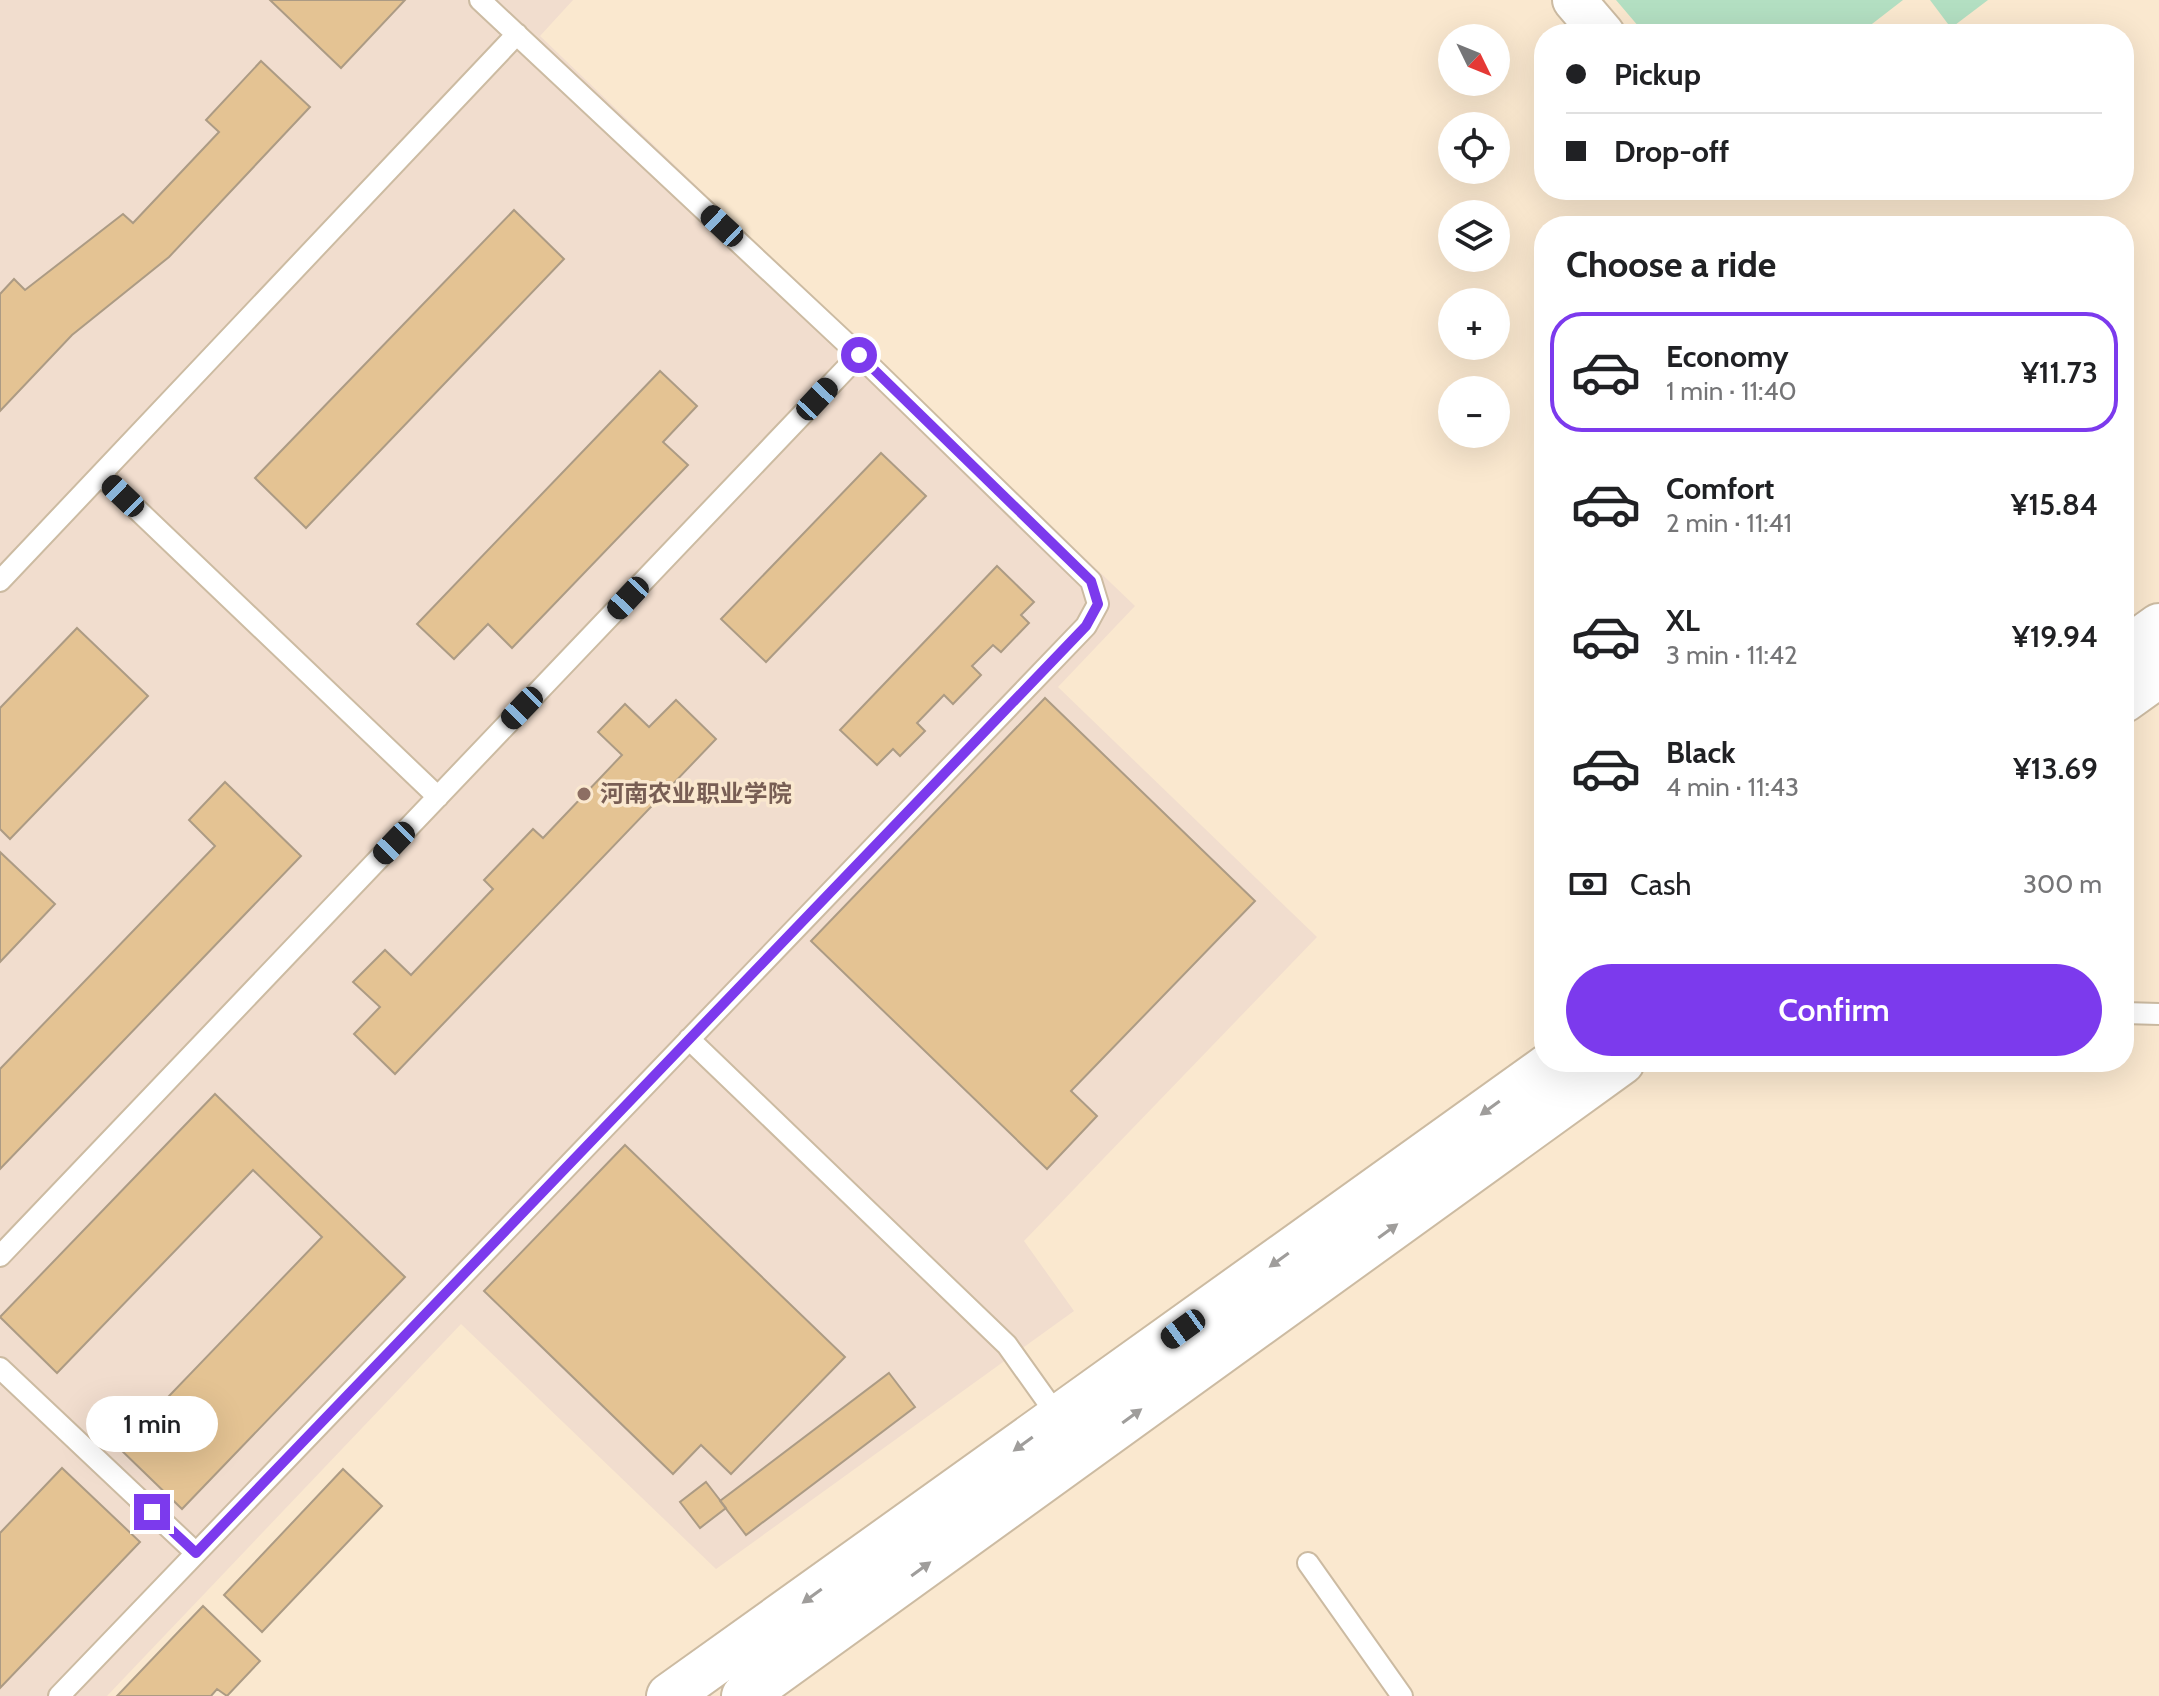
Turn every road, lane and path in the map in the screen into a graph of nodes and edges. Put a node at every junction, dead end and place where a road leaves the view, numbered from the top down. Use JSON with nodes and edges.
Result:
{"nodes":[{"id":1,"x":480,"y":0,"type":"edge"},
{"id":2,"x":1574,"y":0,"type":"edge"},
{"id":3,"x":1594,"y":24,"type":"edge"},
{"id":4,"x":517,"y":34,"type":"junction"},
{"id":5,"x":859,"y":355,"type":"junction"},
{"id":6,"x":101,"y":475,"type":"junction"},
{"id":7,"x":0,"y":581,"type":"edge"},
{"id":8,"x":2159,"y":626,"type":"edge"},
{"id":9,"x":2134,"y":644,"type":"edge"},
{"id":10,"x":2159,"y":675,"type":"edge"},
{"id":11,"x":2134,"y":693,"type":"edge"},
{"id":12,"x":438,"y":797,"type":"junction"},
{"id":13,"x":2134,"y":1013,"type":"edge"},
{"id":14,"x":2159,"y":1014,"type":"edge"},
{"id":15,"x":689,"y":1039,"type":"junction"},
{"id":16,"x":1540,"y":1072,"type":"edge"},
{"id":17,"x":1608,"y":1072,"type":"edge"},
{"id":18,"x":0,"y":1256,"type":"edge"},
{"id":19,"x":0,"y":1368,"type":"edge"},
{"id":20,"x":1059,"y":1418,"type":"junction"},
{"id":21,"x":196,"y":1553,"type":"junction"},
{"id":22,"x":1308,"y":1563,"type":"dead end"},
{"id":23,"x":59,"y":1696,"type":"edge"},
{"id":24,"x":669,"y":1696,"type":"edge"},
{"id":25,"x":744,"y":1696,"type":"edge"},
{"id":26,"x":1402,"y":1696,"type":"edge"}],
"edges":[{"from":1,"to":4,"type":"lane"},
{"from":2,"to":3,"type":"street"},
{"from":4,"to":5,"type":"lane"},
{"from":4,"to":6,"type":"lane"},
{"from":5,"to":12,"type":"lane"},
{"from":5,"to":15,"type":"lane"},
{"from":6,"to":7,"type":"lane"},
{"from":6,"to":12,"type":"lane"},
{"from":8,"to":9,"type":"street"},
{"from":10,"to":11,"type":"street"},
{"from":12,"to":18,"type":"lane"},
{"from":13,"to":14,"type":"lane"},
{"from":15,"to":20,"type":"lane"},
{"from":15,"to":21,"type":"lane"},
{"from":16,"to":20,"type":"street","one_way":true},
{"from":25,"to":17,"type":"street","one_way":true},
{"from":19,"to":21,"type":"lane"},
{"from":20,"to":24,"type":"street","one_way":true},
{"from":21,"to":23,"type":"lane"},
{"from":22,"to":26,"type":"lane"}]}
